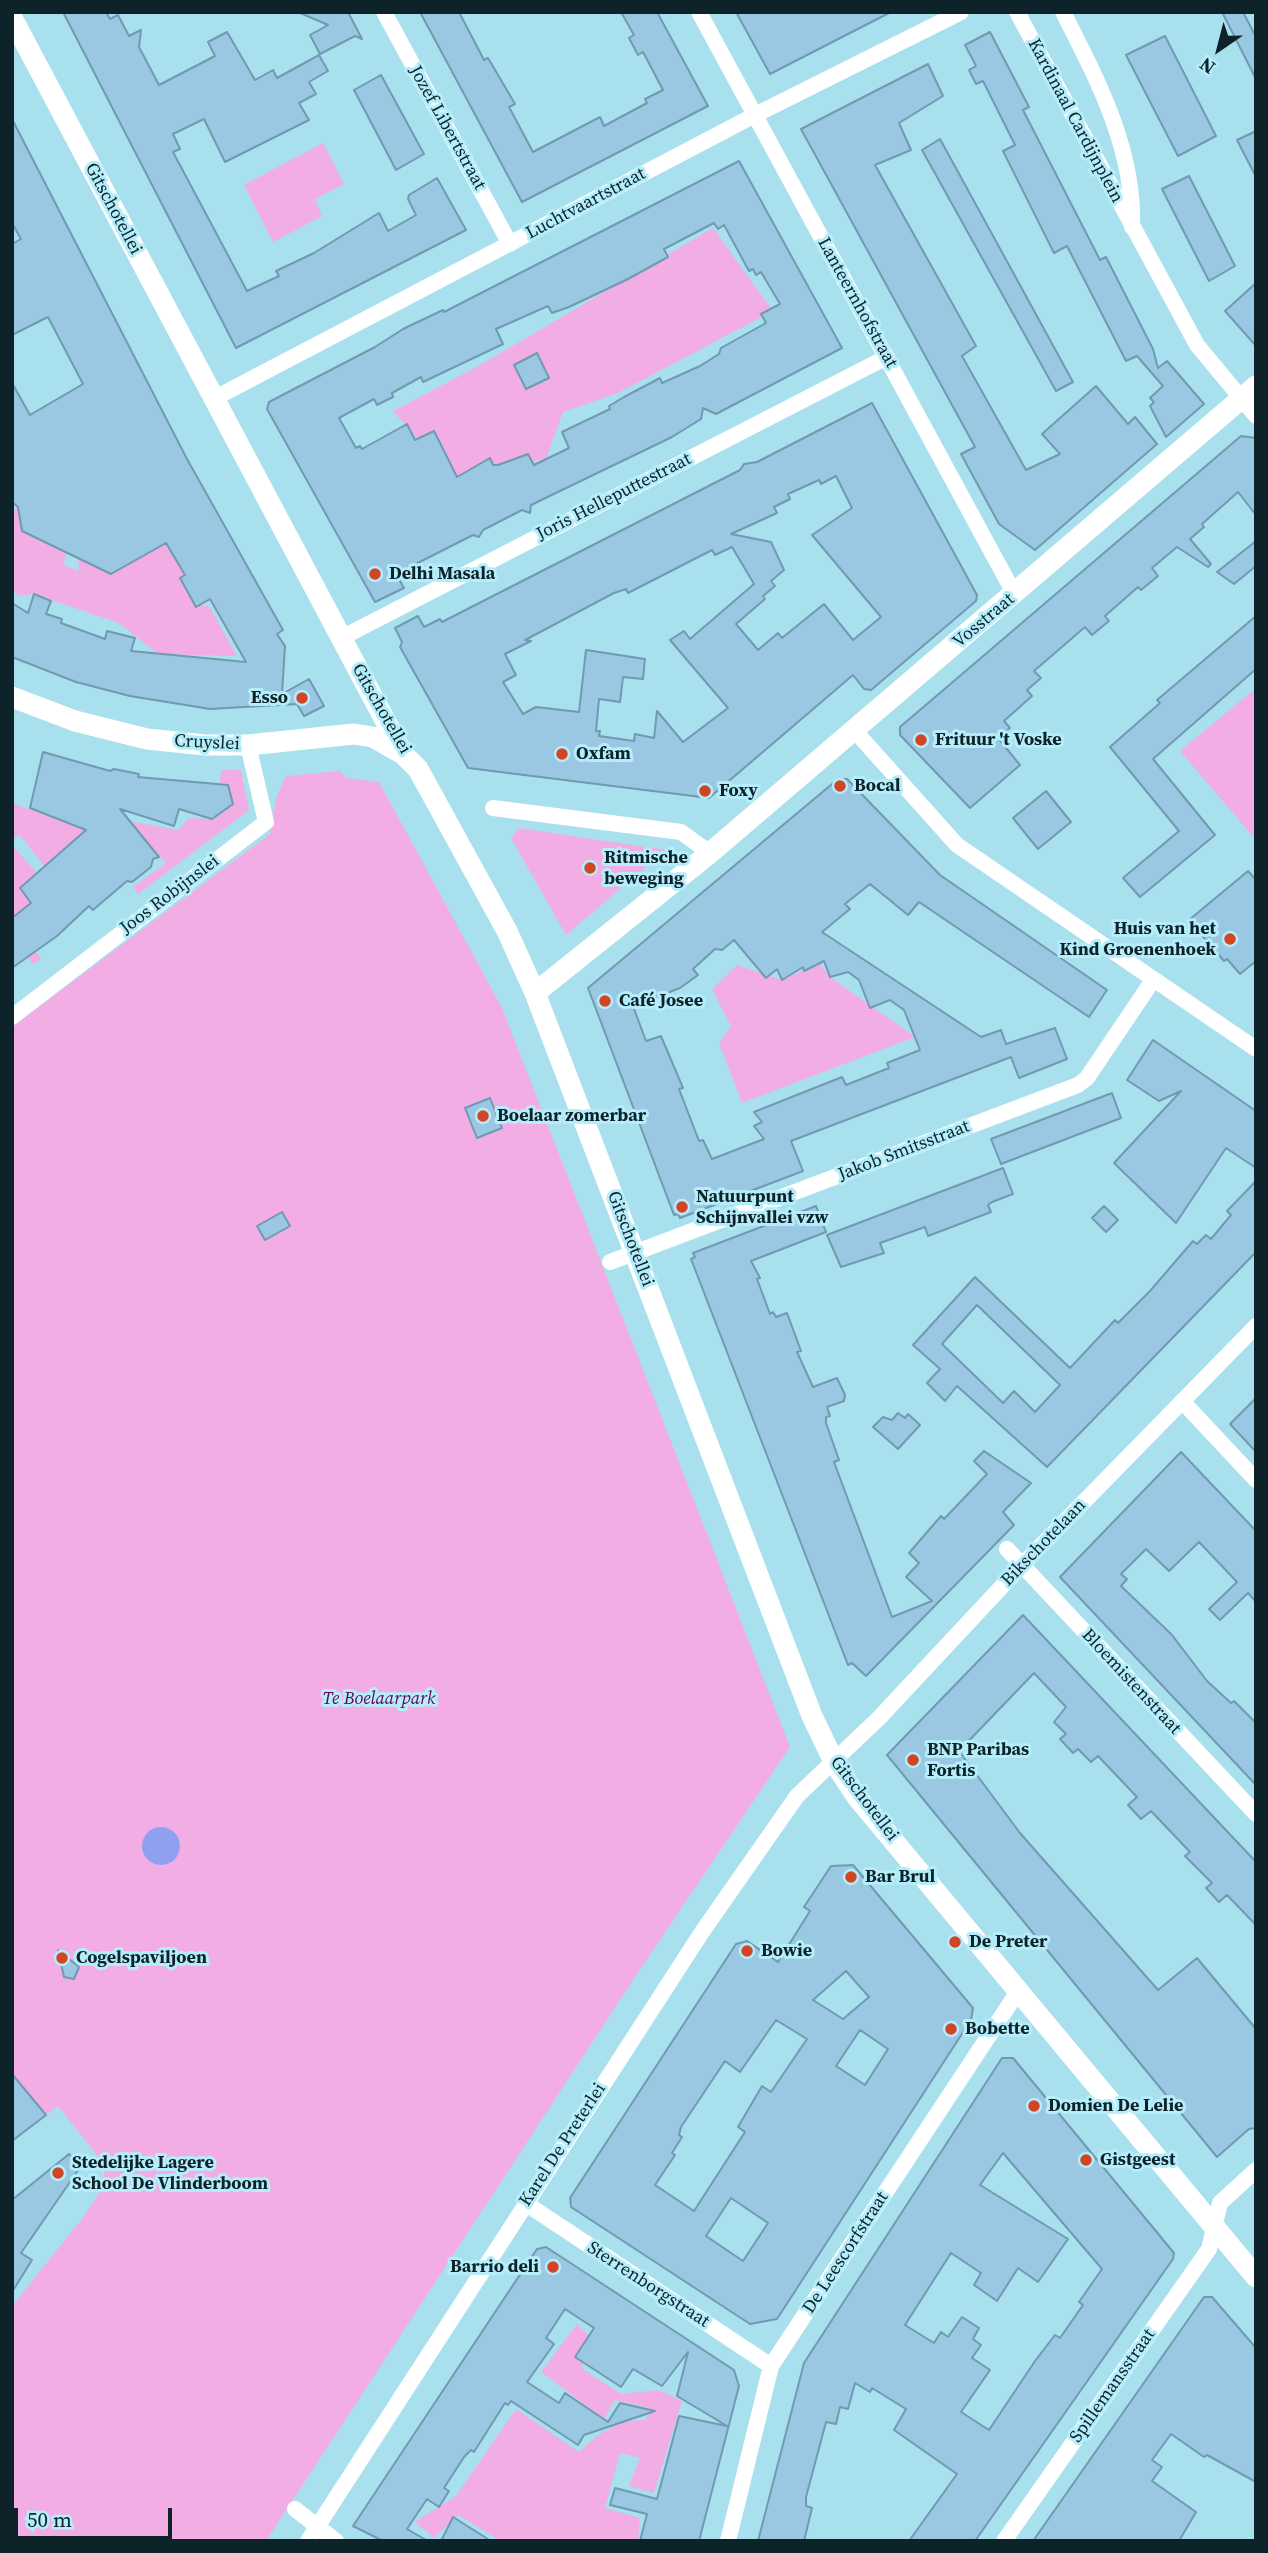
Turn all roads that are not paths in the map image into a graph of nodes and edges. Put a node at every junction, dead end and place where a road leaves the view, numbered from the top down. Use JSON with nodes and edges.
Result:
{"nodes":[{"id":1,"x":384,"y":12,"type":"edge"},
{"id":2,"x":699,"y":12,"type":"edge"},
{"id":3,"x":961,"y":12,"type":"edge"},
{"id":4,"x":1017,"y":12,"type":"edge"},
{"id":5,"x":1063,"y":12,"type":"edge"},
{"id":6,"x":15,"y":28,"type":"edge"},
{"id":7,"x":755,"y":115,"type":"junction"},
{"id":8,"x":1132,"y":230,"type":"junction"},
{"id":9,"x":510,"y":244,"type":"junction"},
{"id":10,"x":887,"y":357,"type":"junction"},
{"id":11,"x":1248,"y":392,"type":"edge"},
{"id":12,"x":213,"y":399,"type":"junction"},
{"id":13,"x":1256,"y":416,"type":"edge"},
{"id":14,"x":1016,"y":595,"type":"junction"},
{"id":15,"x":341,"y":638,"type":"junction"},
{"id":16,"x":12,"y":697,"type":"edge"},
{"id":17,"x":855,"y":731,"type":"junction"},
{"id":18,"x":248,"y":745,"type":"junction"},
{"id":19,"x":403,"y":754,"type":"junction"},
{"id":20,"x":493,"y":808,"type":"dead end"},
{"id":21,"x":710,"y":853,"type":"junction"},
{"id":22,"x":1153,"y":980,"type":"junction"},
{"id":23,"x":536,"y":993,"type":"junction"},
{"id":24,"x":12,"y":1017,"type":"edge"},
{"id":25,"x":1256,"y":1049,"type":"edge"},
{"id":26,"x":635,"y":1253,"type":"junction"},
{"id":27,"x":610,"y":1262,"type":"dead end"},
{"id":28,"x":1256,"y":1326,"type":"edge"},
{"id":29,"x":1182,"y":1401,"type":"junction"},
{"id":30,"x":1256,"y":1480,"type":"edge"},
{"id":31,"x":1007,"y":1549,"type":"dead end"},
{"id":32,"x":1022,"y":1565,"type":"junction"},
{"id":33,"x":834,"y":1762,"type":"junction"},
{"id":34,"x":1256,"y":1814,"type":"edge"},
{"id":35,"x":1019,"y":1990,"type":"junction"},
{"id":36,"x":1256,"y":2170,"type":"edge"},
{"id":37,"x":525,"y":2203,"type":"junction"},
{"id":38,"x":1212,"y":2227,"type":"junction"},
{"id":39,"x":1256,"y":2277,"type":"edge"},
{"id":40,"x":772,"y":2366,"type":"junction"},
{"id":41,"x":295,"y":2509,"type":"dead end"},
{"id":42,"x":312,"y":2534,"type":"edge"},
{"id":43,"x":336,"y":2541,"type":"edge"},
{"id":44,"x":728,"y":2541,"type":"edge"},
{"id":45,"x":1004,"y":2541,"type":"edge"}],
"edges":[{"from":1,"to":9,"type":"street","name":"Jozef Libertstraat"},
{"from":2,"to":7,"type":"street","name":"Lanteernhofstraat"},
{"from":3,"to":7,"type":"street","name":"Luchtvaartstraat"},
{"from":4,"to":8,"type":"street","name":"Kardinaal Cardijnplein"},
{"from":5,"to":8,"type":"street","name":"Kardinaal Cardijnplein"},
{"from":6,"to":12,"type":"street","name":"Gitschotellei"},
{"from":7,"to":9,"type":"street","name":"Luchtvaartstraat"},
{"from":7,"to":10,"type":"street","name":"Lanteernhofstraat"},
{"from":8,"to":11,"type":"street","name":"Kardinaal Cardijnplein"},
{"from":9,"to":12,"type":"street","name":"Luchtvaartstraat"},
{"from":10,"to":14,"type":"street","name":"Lanteernhofstraat"},
{"from":10,"to":15,"type":"street","name":"Joris Helleputtestraat"},
{"from":11,"to":13,"type":"street","name":"Kardinaal Cardijnplein"},
{"from":11,"to":14,"type":"street","name":"Vosstraat"},
{"from":12,"to":15,"type":"street","name":"Gitschotellei"},
{"from":14,"to":17,"type":"street","name":"Vosstraat"},
{"from":15,"to":19,"type":"street","name":"Gitschotellei"},
{"from":16,"to":18,"type":"street","name":"Cruyslei"},
{"from":17,"to":21,"type":"street","name":"Vosstraat"},
{"from":17,"to":22,"type":"street"},
{"from":18,"to":19,"type":"street","name":"Cruyslei"},
{"from":18,"to":24,"type":"street","name":"Joos Robijnslei"},
{"from":19,"to":23,"type":"street","name":"Gitschotellei"},
{"from":20,"to":21,"type":"street"},
{"from":21,"to":23,"type":"street","name":"Vosstraat"},
{"from":22,"to":25,"type":"street"},
{"from":22,"to":26,"type":"street","name":"Jakob Smitsstraat"},
{"from":23,"to":26,"type":"street","name":"Gitschotellei"},
{"from":26,"to":27,"type":"street","name":"Jakob Smitsstraat"},
{"from":26,"to":33,"type":"street","name":"Gitschotellei"},
{"from":28,"to":29,"type":"street","name":"Bikschotelaan"},
{"from":29,"to":30,"type":"street"},
{"from":29,"to":32,"type":"street","name":"Bikschotelaan"},
{"from":31,"to":32,"type":"street","name":"Bloemistenstraat"},
{"from":32,"to":33,"type":"street","name":"Bikschotelaan"},
{"from":32,"to":34,"type":"street","name":"Bloemistenstraat"},
{"from":33,"to":35,"type":"street","name":"Gitschotellei"},
{"from":33,"to":37,"type":"street","name":"Karel De Preterlei"},
{"from":35,"to":38,"type":"street","name":"Gitschotellei"},
{"from":35,"to":40,"type":"street","name":"De Leescorfstraat"},
{"from":36,"to":38,"type":"street","name":"Spillemansstraat"},
{"from":37,"to":40,"type":"street","name":"Sterrenborgstraat"},
{"from":37,"to":42,"type":"street","name":"Karel De Preterlei"},
{"from":38,"to":39,"type":"street","name":"Gitschotellei"},
{"from":38,"to":45,"type":"street","name":"Spillemansstraat"},
{"from":40,"to":44,"type":"street","name":"De Leescorfstraat"},
{"from":41,"to":42,"type":"street"},
{"from":42,"to":43,"type":"street"}]}
